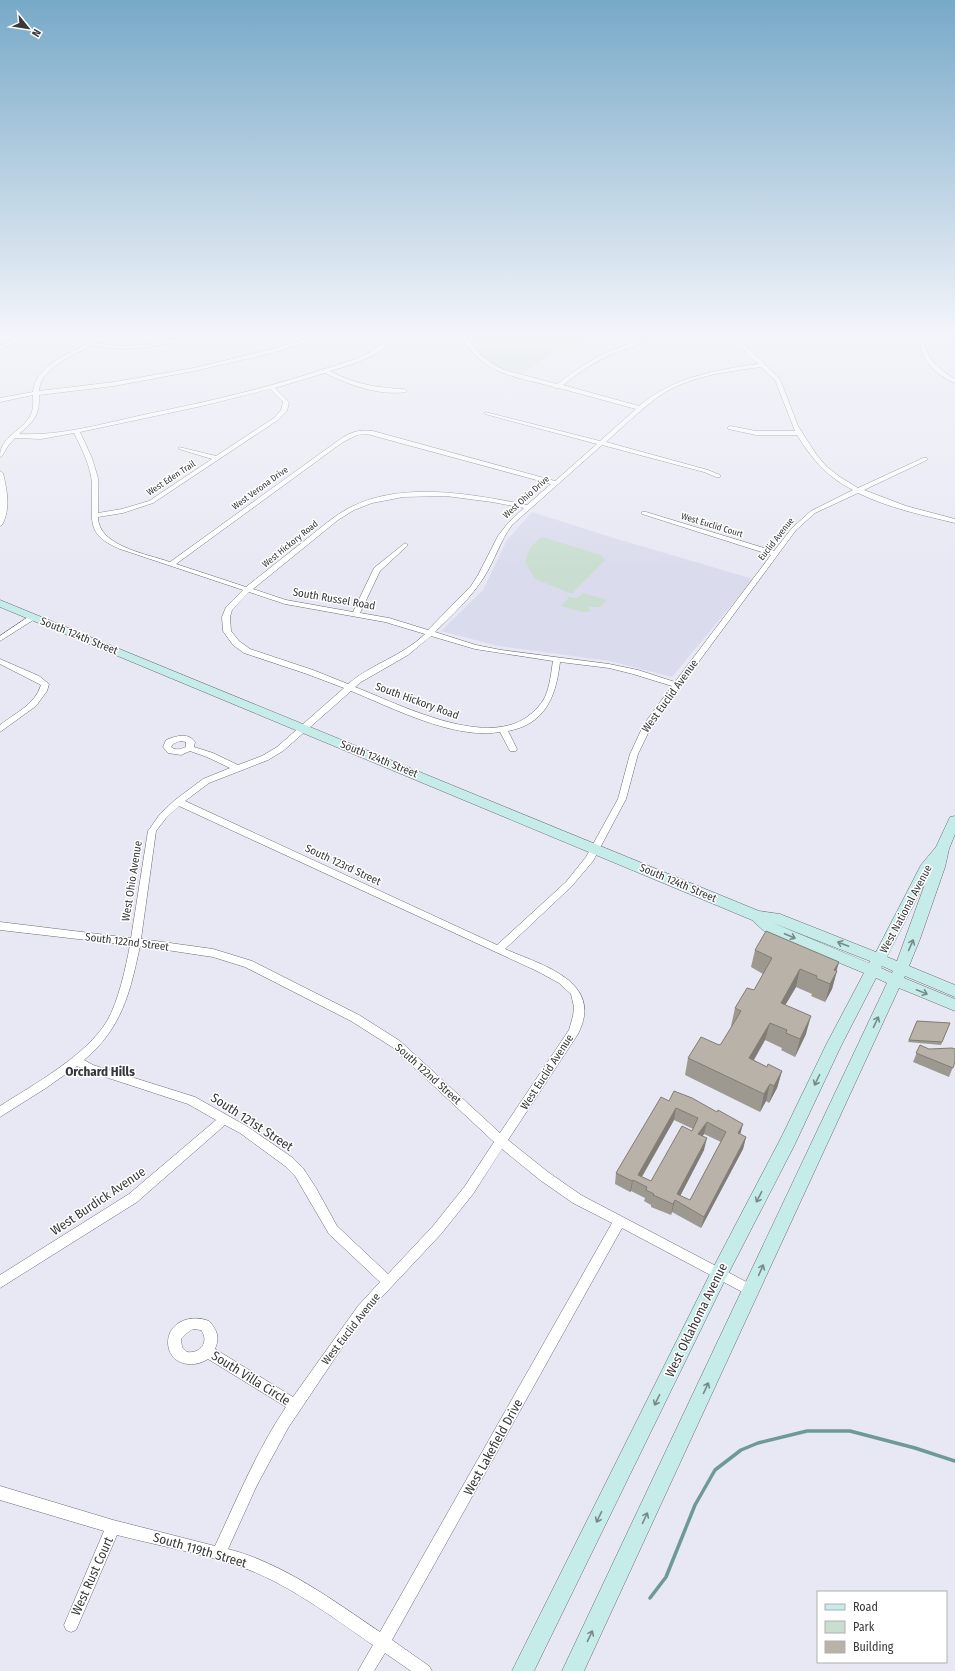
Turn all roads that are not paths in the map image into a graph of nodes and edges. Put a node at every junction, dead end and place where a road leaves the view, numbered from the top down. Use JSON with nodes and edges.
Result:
{"nodes":[{"id":1,"x":34,"y":412,"type":"edge"},
{"id":2,"x":163,"y":412,"type":"edge"},
{"id":3,"x":283,"y":412,"type":"edge"},
{"id":4,"x":636,"y":412,"type":"edge"},
{"id":5,"x":790,"y":412,"type":"edge"},
{"id":6,"x":487,"y":413,"type":"dead end"},
{"id":7,"x":730,"y":428,"type":"dead end"},
{"id":8,"x":76,"y":431,"type":"junction"},
{"id":9,"x":798,"y":433,"type":"junction"},
{"id":10,"x":14,"y":436,"type":"junction"},
{"id":11,"x":601,"y":443,"type":"junction"},
{"id":12,"x":181,"y":448,"type":"dead end"},
{"id":13,"x":0,"y":454,"type":"edge"},
{"id":14,"x":217,"y":458,"type":"junction"},
{"id":15,"x":925,"y":459,"type":"dead end"},
{"id":16,"x":0,"y":473,"type":"edge"},
{"id":17,"x":718,"y":476,"type":"dead end"},
{"id":18,"x":555,"y":483,"type":"junction"},
{"id":19,"x":380,"y":490,"type":"dead end"},
{"id":20,"x":858,"y":490,"type":"junction"},
{"id":21,"x":387,"y":497,"type":"junction"},
{"id":22,"x":527,"y":507,"type":"junction"},
{"id":23,"x":644,"y":513,"type":"dead end"},
{"id":24,"x":95,"y":515,"type":"junction"},
{"id":25,"x":955,"y":521,"type":"edge"},
{"id":26,"x":0,"y":524,"type":"edge"},
{"id":27,"x":405,"y":545,"type":"dead end"},
{"id":28,"x":775,"y":554,"type":"junction"},
{"id":29,"x":172,"y":564,"type":"junction"},
{"id":30,"x":247,"y":590,"type":"junction"},
{"id":31,"x":739,"y":601,"type":"joint"},
{"id":32,"x":0,"y":603,"type":"edge"},
{"id":33,"x":356,"y":614,"type":"junction"},
{"id":34,"x":34,"y":617,"type":"junction"},
{"id":35,"x":430,"y":633,"type":"junction"},
{"id":36,"x":0,"y":639,"type":"edge"},
{"id":37,"x":557,"y":659,"type":"junction"},
{"id":38,"x":0,"y":662,"type":"edge"},
{"id":39,"x":677,"y":685,"type":"junction"},
{"id":40,"x":349,"y":687,"type":"junction"},
{"id":41,"x":305,"y":728,"type":"junction"},
{"id":42,"x":0,"y":729,"type":"edge"},
{"id":43,"x":502,"y":729,"type":"junction"},
{"id":44,"x":190,"y":748,"type":"dead end"},
{"id":45,"x":513,"y":749,"type":"dead end"},
{"id":46,"x":239,"y":769,"type":"junction"},
{"id":47,"x":178,"y":802,"type":"junction"},
{"id":48,"x":955,"y":820,"type":"edge"},
{"id":49,"x":596,"y":848,"type":"junction"},
{"id":50,"x":942,"y":849,"type":"junction"},
{"id":51,"x":0,"y":926,"type":"edge"},
{"id":52,"x":136,"y":942,"type":"junction"},
{"id":53,"x":498,"y":950,"type":"junction"},
{"id":54,"x":876,"y":965,"type":"junction"},
{"id":55,"x":898,"y":974,"type":"junction"},
{"id":56,"x":955,"y":991,"type":"edge"},
{"id":57,"x":955,"y":1005,"type":"edge"},
{"id":58,"x":75,"y":1060,"type":"junction"},
{"id":59,"x":0,"y":1112,"type":"edge"},
{"id":60,"x":224,"y":1119,"type":"junction"},
{"id":61,"x":502,"y":1142,"type":"junction"},
{"id":62,"x":619,"y":1222,"type":"junction"},
{"id":63,"x":719,"y":1274,"type":"junction"},
{"id":64,"x":0,"y":1282,"type":"edge"},
{"id":65,"x":388,"y":1282,"type":"junction"},
{"id":66,"x":752,"y":1291,"type":"junction"},
{"id":67,"x":207,"y":1351,"type":"dead end"},
{"id":68,"x":295,"y":1405,"type":"junction"},
{"id":69,"x":0,"y":1493,"type":"edge"},
{"id":70,"x":113,"y":1527,"type":"junction"},
{"id":71,"x":219,"y":1554,"type":"junction"},
{"id":72,"x":70,"y":1625,"type":"dead end"},
{"id":73,"x":383,"y":1642,"type":"junction"},
{"id":74,"x":366,"y":1671,"type":"edge"},
{"id":75,"x":424,"y":1671,"type":"edge"},
{"id":76,"x":523,"y":1671,"type":"edge"},
{"id":77,"x":573,"y":1671,"type":"edge"}],
"edges":[{"from":1,"to":10,"type":"street"},
{"from":2,"to":8,"type":"street"},
{"from":3,"to":14,"type":"street","name":"West Eden Trail"},
{"from":4,"to":11,"type":"street","name":"West Ohio Drive"},
{"from":5,"to":9,"type":"street"},
{"from":6,"to":11,"type":"street"},
{"from":7,"to":9,"type":"street"},
{"from":8,"to":10,"type":"street"},
{"from":8,"to":24,"type":"street","name":"South Russel Road"},
{"from":9,"to":20,"type":"street"},
{"from":10,"to":13,"type":"street"},
{"from":11,"to":17,"type":"street"},
{"from":11,"to":18,"type":"street","name":"West Ohio Drive"},
{"from":12,"to":14,"type":"street"},
{"from":14,"to":24,"type":"street","name":"West Eden Trail"},
{"from":15,"to":20,"type":"street","name":"Euclid Avenue"},
{"from":16,"to":26,"type":"street"},
{"from":18,"to":22,"type":"street","name":"West Ohio Drive"},
{"from":18,"to":29,"type":"street","name":"West Verona Drive"},
{"from":19,"to":21,"type":"street"},
{"from":20,"to":25,"type":"street"},
{"from":20,"to":28,"type":"street","name":"Euclid Avenue"},
{"from":21,"to":22,"type":"street","name":"West Hickory Road"},
{"from":21,"to":30,"type":"street","name":"West Hickory Road"},
{"from":22,"to":35,"type":"street","name":"West Ohio Drive"},
{"from":23,"to":28,"type":"street","name":"West Euclid Court"},
{"from":24,"to":29,"type":"street","name":"South Russel Road"},
{"from":27,"to":33,"type":"street"},
{"from":28,"to":31,"type":"street","name":"Euclid Avenue"},
{"from":29,"to":30,"type":"street","name":"South Russel Road"},
{"from":30,"to":33,"type":"street","name":"South Russel Road"},
{"from":30,"to":40,"type":"street","name":"West Hickory Road"},
{"from":31,"to":39,"type":"street","name":"West Euclid Avenue"},
{"from":32,"to":34,"type":"main road","name":"South 124th Street"},
{"from":33,"to":35,"type":"street","name":"South Russel Road"},
{"from":34,"to":36,"type":"street"},
{"from":34,"to":41,"type":"main road","name":"South 124th Street"},
{"from":35,"to":37,"type":"street","name":"South Russel Road"},
{"from":35,"to":40,"type":"street","name":"West Ohio Drive"},
{"from":37,"to":39,"type":"street","name":"South Russel Road"},
{"from":37,"to":43,"type":"street"},
{"from":38,"to":42,"type":"street"},
{"from":39,"to":49,"type":"street","name":"West Euclid Avenue"},
{"from":40,"to":41,"type":"street","name":"West Ohio Drive"},
{"from":40,"to":43,"type":"street","name":"South Hickory Road"},
{"from":41,"to":46,"type":"street","name":"West Ohio Avenue"},
{"from":41,"to":49,"type":"main road","name":"South 124th Street"},
{"from":43,"to":45,"type":"street"},
{"from":44,"to":46,"type":"street"},
{"from":46,"to":47,"type":"street","name":"West Ohio Avenue"},
{"from":47,"to":52,"type":"street","name":"West Ohio Avenue"},
{"from":47,"to":53,"type":"street","name":"South 123rd Street"},
{"from":48,"to":50,"type":"main road","name":"West National Avenue"},
{"from":49,"to":53,"type":"street","name":"West Euclid Avenue"},
{"from":49,"to":54,"type":"main road","name":"South 124th Street"},
{"from":50,"to":54,"type":"main road","name":"West National Avenue"},
{"from":55,"to":50,"type":"main road","name":"West National Avenue","one_way":true},
{"from":51,"to":52,"type":"street","name":"South 122nd Street"},
{"from":52,"to":58,"type":"street","name":"West Ohio Avenue"},
{"from":52,"to":61,"type":"street","name":"South 122nd Street"},
{"from":53,"to":61,"type":"street","name":"West Euclid Avenue"},
{"from":54,"to":55,"type":"main road","name":"South 124th Street"},
{"from":54,"to":63,"type":"main road","name":"West Oklahoma Avenue","one_way":true},
{"from":55,"to":56,"type":"main road","name":"South 124th Street"},
{"from":55,"to":57,"type":"main road","name":"South 124th Street","one_way":true},
{"from":66,"to":55,"type":"main road","one_way":true},
{"from":58,"to":59,"type":"street","name":"West Ohio Avenue"},
{"from":58,"to":60,"type":"street","name":"South 121st Street"},
{"from":60,"to":64,"type":"street","name":"West Burdick Avenue"},
{"from":60,"to":65,"type":"street","name":"South 121st Street"},
{"from":61,"to":62,"type":"street","name":"South 122nd Street"},
{"from":61,"to":65,"type":"street","name":"West Euclid Avenue"},
{"from":62,"to":63,"type":"street","name":"South 122nd Street"},
{"from":62,"to":73,"type":"street","name":"West Lakefield Drive"},
{"from":63,"to":66,"type":"street","name":"South 122nd Street"},
{"from":63,"to":76,"type":"main road","name":"West Oklahoma Avenue","one_way":true},
{"from":65,"to":68,"type":"street","name":"West Euclid Avenue"},
{"from":77,"to":66,"type":"main road","one_way":true},
{"from":67,"to":68,"type":"street","name":"South Villa Circle"},
{"from":68,"to":71,"type":"street","name":"West Euclid Avenue"},
{"from":69,"to":70,"type":"street","name":"South 119th Street"},
{"from":70,"to":71,"type":"street","name":"South 119th Street"},
{"from":70,"to":72,"type":"street","name":"West Rust Court"},
{"from":71,"to":73,"type":"street","name":"South 119th Street"},
{"from":73,"to":74,"type":"street","name":"West Lakefield Drive"},
{"from":73,"to":75,"type":"street","name":"South 119th Street"}]}
